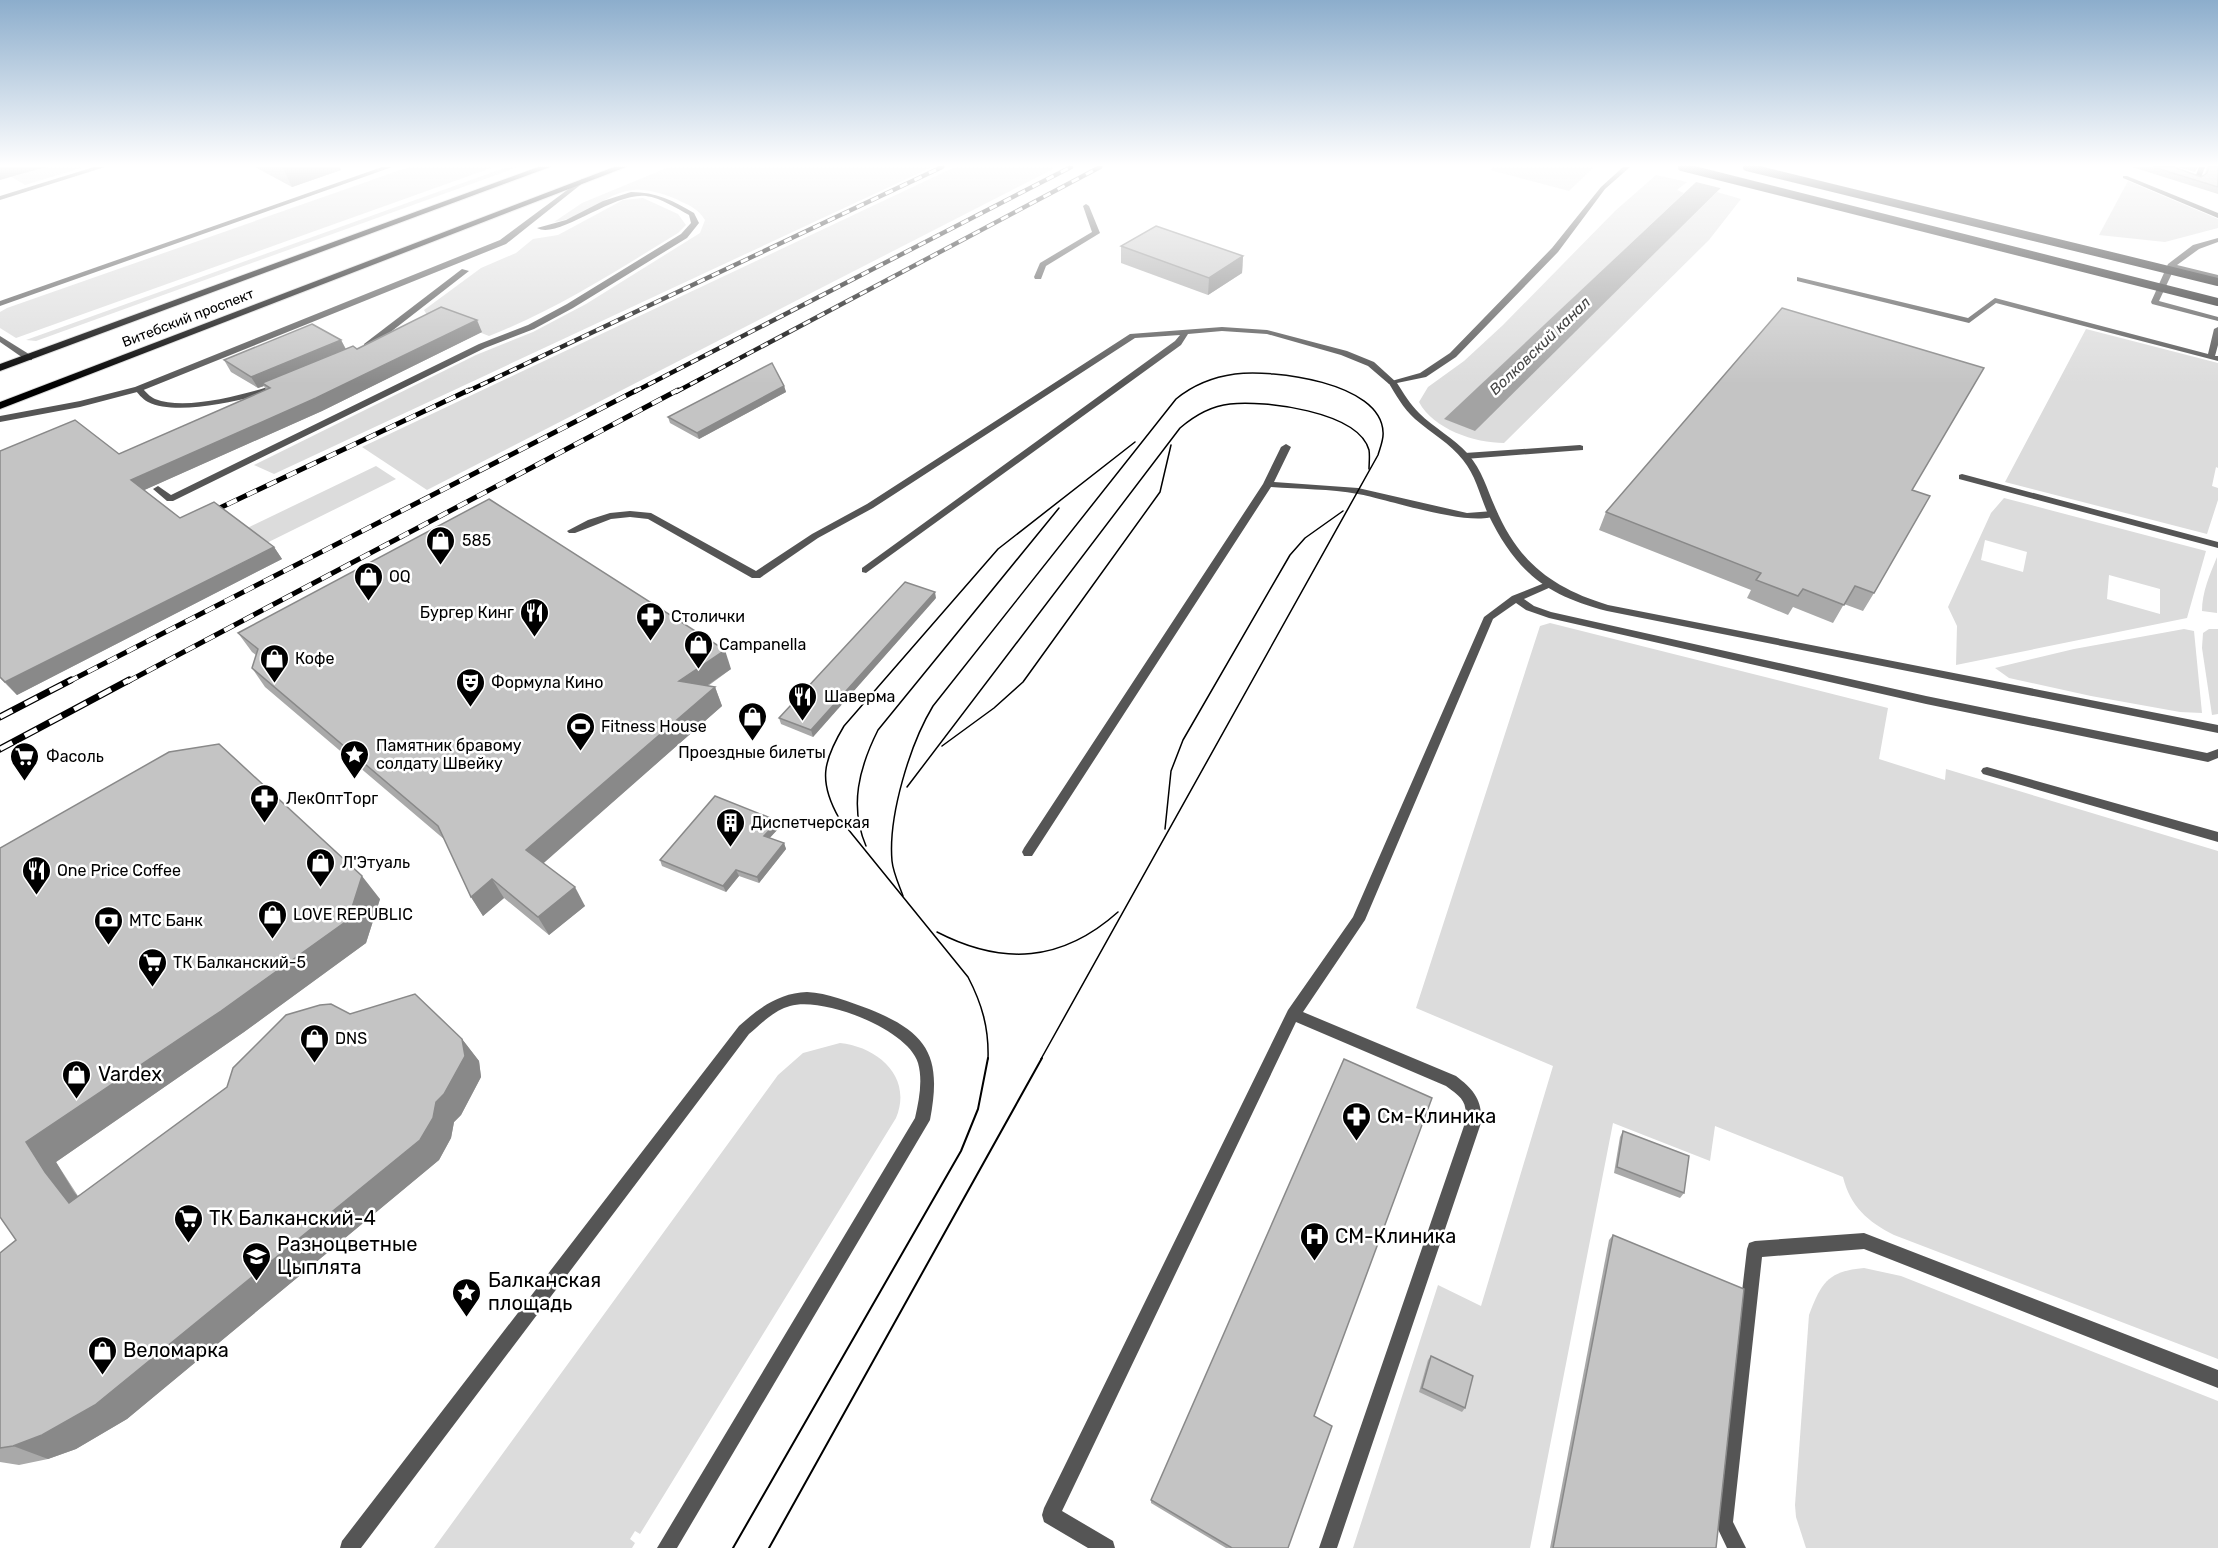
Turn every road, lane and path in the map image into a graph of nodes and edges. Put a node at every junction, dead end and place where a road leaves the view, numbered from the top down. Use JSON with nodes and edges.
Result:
{"nodes":[{"id":1,"x":184,"y":239,"type":"edge"},
{"id":2,"x":350,"y":239,"type":"edge"},
{"id":3,"x":431,"y":239,"type":"edge"},
{"id":4,"x":507,"y":239,"type":"edge"},
{"id":5,"x":679,"y":239,"type":"edge"},
{"id":6,"x":1086,"y":239,"type":"edge"},
{"id":7,"x":1563,"y":239,"type":"edge"},
{"id":8,"x":1969,"y":239,"type":"edge"},
{"id":9,"x":2043,"y":239,"type":"edge"},
{"id":10,"x":2218,"y":240,"type":"edge"},
{"id":11,"x":2171,"y":266,"type":"junction"},
{"id":12,"x":465,"y":271,"type":"dead end"},
{"id":13,"x":1038,"y":277,"type":"dead end"},
{"id":14,"x":2218,"y":277,"type":"edge"},
{"id":15,"x":1800,"y":279,"type":"dead end"},
{"id":16,"x":2218,"y":282,"type":"edge"},
{"id":17,"x":2218,"y":302,"type":"edge"},
{"id":18,"x":0,"y":304,"type":"edge"},
{"id":19,"x":2218,"y":319,"type":"edge"},
{"id":20,"x":2218,"y":329,"type":"edge"},
{"id":21,"x":1185,"y":333,"type":"junction"},
{"id":22,"x":0,"y":338,"type":"edge"},
{"id":23,"x":356,"y":354,"type":"edge"},
{"id":24,"x":28,"y":358,"type":"junction"},
{"id":25,"x":2214,"y":358,"type":"edge"},
{"id":26,"x":0,"y":368,"type":"edge"},
{"id":27,"x":1392,"y":382,"type":"junction"},
{"id":28,"x":280,"y":386,"type":"edge"},
{"id":29,"x":138,"y":389,"type":"junction"},
{"id":30,"x":0,"y":406,"type":"edge"},
{"id":31,"x":0,"y":419,"type":"edge"},
{"id":32,"x":1286,"y":447,"type":"dead end"},
{"id":33,"x":1580,"y":448,"type":"dead end"},
{"id":34,"x":1465,"y":456,"type":"junction"},
{"id":35,"x":1962,"y":477,"type":"dead end"},
{"id":36,"x":1268,"y":484,"type":"junction"},
{"id":37,"x":158,"y":489,"type":"dead end"},
{"id":38,"x":1493,"y":514,"type":"junction"},
{"id":39,"x":572,"y":531,"type":"dead end"},
{"id":40,"x":2218,"y":545,"type":"edge"},
{"id":41,"x":866,"y":570,"type":"dead end"},
{"id":42,"x":1547,"y":585,"type":"junction"},
{"id":43,"x":1516,"y":598,"type":"junction"},
{"id":44,"x":2218,"y":729,"type":"edge"},
{"id":45,"x":2218,"y":753,"type":"edge"},
{"id":46,"x":1987,"y":771,"type":"dead end"},
{"id":47,"x":2217,"y":836,"type":"edge"},
{"id":48,"x":1028,"y":852,"type":"dead end"},
{"id":49,"x":1293,"y":1014,"type":"junction"},
{"id":50,"x":2218,"y":1379,"type":"edge"},
{"id":51,"x":349,"y":1548,"type":"edge"},
{"id":52,"x":666,"y":1548,"type":"edge"},
{"id":53,"x":1106,"y":1548,"type":"edge"},
{"id":54,"x":1328,"y":1548,"type":"edge"},
{"id":55,"x":1737,"y":1548,"type":"edge"}],
"edges":[{"from":1,"to":18,"type":"street"},
{"from":2,"to":24,"type":"main road","name":"Витебский проспект"},
{"from":3,"to":30,"type":"main road","name":"Витебский проспект"},
{"from":4,"to":29,"type":"street"},
{"from":5,"to":37,"type":"street"},
{"from":6,"to":13,"type":"street"},
{"from":7,"to":27,"type":"street"},
{"from":8,"to":17,"type":"main road","bridge":true},
{"from":9,"to":16,"type":"main road","bridge":true},
{"from":10,"to":11,"type":"street"},
{"from":11,"to":14,"type":"street"},
{"from":11,"to":19,"type":"street"},
{"from":12,"to":23,"type":"street"},
{"from":15,"to":25,"type":"street"},
{"from":20,"to":25,"type":"street"},
{"from":21,"to":27,"type":"street"},
{"from":21,"to":39,"type":"street"},
{"from":21,"to":41,"type":"street"},
{"from":22,"to":24,"type":"street"},
{"from":24,"to":26,"type":"main road","name":"Витебский проспект"},
{"from":27,"to":34,"type":"street"},
{"from":28,"to":29,"type":"street"},
{"from":29,"to":31,"type":"street"},
{"from":32,"to":36,"type":"street"},
{"from":33,"to":34,"type":"street"},
{"from":34,"to":38,"type":"street"},
{"from":35,"to":40,"type":"street"},
{"from":36,"to":38,"type":"street"},
{"from":36,"to":48,"type":"street"},
{"from":38,"to":42,"type":"street"},
{"from":42,"to":43,"type":"street"},
{"from":42,"to":44,"type":"street"},
{"from":43,"to":45,"type":"street"},
{"from":43,"to":49,"type":"street"},
{"from":46,"to":47,"type":"street"},
{"from":49,"to":53,"type":"street"},
{"from":49,"to":54,"type":"street"},
{"from":50,"to":55,"type":"street"},
{"from":51,"to":52,"type":"street"}]}
